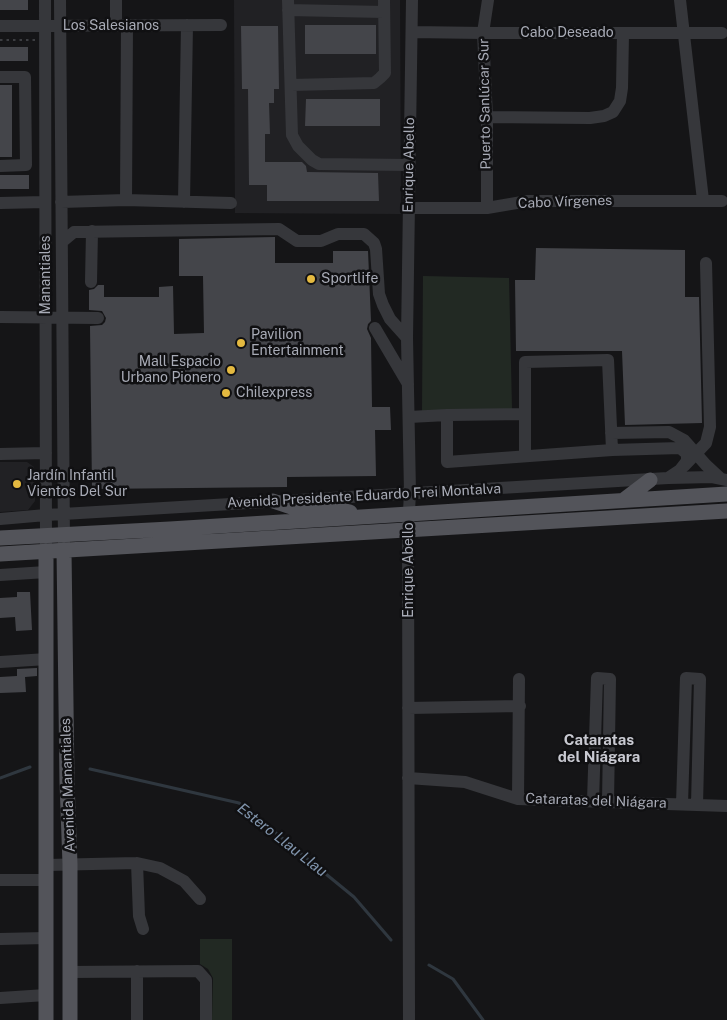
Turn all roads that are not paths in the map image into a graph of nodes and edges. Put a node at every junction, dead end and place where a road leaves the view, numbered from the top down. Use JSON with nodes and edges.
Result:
{"nodes":[{"id":1,"x":45,"y":0,"type":"edge"},
{"id":2,"x":60,"y":0,"type":"edge"},
{"id":3,"x":116,"y":0,"type":"edge"},
{"id":4,"x":412,"y":0,"type":"edge"},
{"id":5,"x":488,"y":0,"type":"edge"},
{"id":6,"x":680,"y":0,"type":"edge"},
{"id":7,"x":288,"y":5,"type":"edge"},
{"id":8,"x":384,"y":6,"type":"edge"},
{"id":9,"x":121,"y":25,"type":"junction"},
{"id":10,"x":187,"y":25,"type":"junction"},
{"id":11,"x":221,"y":25,"type":"dead end"},
{"id":12,"x":0,"y":26,"type":"edge"},
{"id":13,"x":45,"y":26,"type":"junction"},
{"id":14,"x":60,"y":26,"type":"junction"},
{"id":15,"x":412,"y":32,"type":"junction"},
{"id":16,"x":483,"y":33,"type":"junction"},
{"id":17,"x":684,"y":33,"type":"junction"},
{"id":18,"x":722,"y":33,"type":"dead end"},
{"id":19,"x":623,"y":34,"type":"junction"},
{"id":20,"x":0,"y":77,"type":"edge"},
{"id":21,"x":291,"y":85,"type":"junction"},
{"id":22,"x":487,"y":117,"type":"junction"},
{"id":23,"x":409,"y":164,"type":"junction"},
{"id":24,"x":0,"y":166,"type":"edge"},
{"id":25,"x":126,"y":200,"type":"junction"},
{"id":26,"x":703,"y":200,"type":"junction"},
{"id":27,"x":722,"y":201,"type":"dead end"},
{"id":28,"x":45,"y":202,"type":"junction"},
{"id":29,"x":61,"y":202,"type":"junction"},
{"id":30,"x":184,"y":202,"type":"junction"},
{"id":31,"x":0,"y":203,"type":"edge"},
{"id":32,"x":231,"y":203,"type":"dead end"},
{"id":33,"x":408,"y":208,"type":"junction"},
{"id":34,"x":487,"y":208,"type":"junction"},
{"id":35,"x":92,"y":232,"type":"junction"},
{"id":36,"x":62,"y":242,"type":"junction"},
{"id":37,"x":706,"y":263,"type":"dead end"},
{"id":38,"x":91,"y":282,"type":"dead end"},
{"id":39,"x":0,"y":317,"type":"edge"},
{"id":40,"x":46,"y":317,"type":"junction"},
{"id":41,"x":62,"y":317,"type":"junction"},
{"id":42,"x":98,"y":318,"type":"dead end"},
{"id":43,"x":407,"y":338,"type":"junction"},
{"id":44,"x":408,"y":363,"type":"junction"},
{"id":45,"x":408,"y":385,"type":"junction"},
{"id":46,"x":525,"y":414,"type":"junction"},
{"id":47,"x":447,"y":416,"type":"junction"},
{"id":48,"x":409,"y":417,"type":"junction"},
{"id":49,"x":611,"y":433,"type":"junction"},
{"id":50,"x":612,"y":450,"type":"junction"},
{"id":51,"x":46,"y":453,"type":"junction"},
{"id":52,"x":0,"y":454,"type":"edge"},
{"id":53,"x":696,"y":454,"type":"junction"},
{"id":54,"x":525,"y":456,"type":"junction"},
{"id":55,"x":684,"y":466,"type":"junction"},
{"id":56,"x":668,"y":478,"type":"junction"},
{"id":57,"x":724,"y":479,"type":"edge"},
{"id":58,"x":650,"y":480,"type":"junction"},
{"id":59,"x":410,"y":493,"type":"junction"},
{"id":60,"x":727,"y":494,"type":"edge"},
{"id":61,"x":625,"y":499,"type":"junction"},
{"id":62,"x":273,"y":501,"type":"junction"},
{"id":63,"x":727,"y":511,"type":"edge"},
{"id":64,"x":63,"y":514,"type":"junction"},
{"id":65,"x":46,"y":515,"type":"junction"},
{"id":66,"x":363,"y":517,"type":"junction"},
{"id":67,"x":0,"y":519,"type":"edge"},
{"id":68,"x":408,"y":522,"type":"junction"},
{"id":69,"x":46,"y":534,"type":"junction"},
{"id":70,"x":64,"y":534,"type":"junction"},
{"id":71,"x":0,"y":538,"type":"edge"},
{"id":72,"x":64,"y":550,"type":"junction"},
{"id":73,"x":46,"y":551,"type":"junction"},
{"id":74,"x":0,"y":554,"type":"edge"},
{"id":75,"x":46,"y":572,"type":"junction"},
{"id":76,"x":0,"y":574,"type":"edge"},
{"id":77,"x":46,"y":659,"type":"junction"},
{"id":78,"x":0,"y":662,"type":"edge"},
{"id":79,"x":519,"y":679,"type":"dead end"},
{"id":80,"x":520,"y":706,"type":"junction"},
{"id":81,"x":408,"y":708,"type":"junction"},
{"id":82,"x":408,"y":778,"type":"junction"},
{"id":83,"x":518,"y":799,"type":"junction"},
{"id":84,"x":593,"y":801,"type":"junction"},
{"id":85,"x":608,"y":802,"type":"junction"},
{"id":86,"x":682,"y":804,"type":"junction"},
{"id":87,"x":697,"y":805,"type":"junction"},
{"id":88,"x":727,"y":806,"type":"edge"},
{"id":89,"x":137,"y":863,"type":"junction"},
{"id":90,"x":70,"y":864,"type":"junction"},
{"id":91,"x":47,"y":865,"type":"junction"},
{"id":92,"x":0,"y":880,"type":"edge"},
{"id":93,"x":47,"y":880,"type":"junction"},
{"id":94,"x":200,"y":899,"type":"dead end"},
{"id":95,"x":143,"y":930,"type":"dead end"},
{"id":96,"x":46,"y":938,"type":"junction"},
{"id":97,"x":0,"y":939,"type":"edge"},
{"id":98,"x":137,"y":971,"type":"junction"},
{"id":99,"x":70,"y":972,"type":"junction"},
{"id":100,"x":46,"y":995,"type":"junction"},
{"id":101,"x":0,"y":998,"type":"edge"},
{"id":102,"x":46,"y":1020,"type":"edge"},
{"id":103,"x":70,"y":1020,"type":"edge"},
{"id":104,"x":137,"y":1020,"type":"edge"},
{"id":105,"x":206,"y":1020,"type":"edge"},
{"id":106,"x":408,"y":1020,"type":"edge"}],
"edges":[{"from":1,"to":13,"type":"street","name":"Manantiales"},
{"from":2,"to":14,"type":"street","name":"Manantiales"},
{"from":3,"to":9,"type":"street"},
{"from":4,"to":15,"type":"street","name":"Enrique Abello"},
{"from":5,"to":16,"type":"street","name":"Puerto Sanlúcar Sur"},
{"from":6,"to":17,"type":"street"},
{"from":7,"to":8,"type":"street"},
{"from":7,"to":21,"type":"street"},
{"from":8,"to":21,"type":"street"},
{"from":9,"to":10,"type":"street","name":"Los Salesianos"},
{"from":9,"to":14,"type":"street","name":"Los Salesianos"},
{"from":9,"to":25,"type":"street"},
{"from":10,"to":11,"type":"street","name":"Los Salesianos"},
{"from":10,"to":30,"type":"street"},
{"from":12,"to":13,"type":"street","name":"Los Salesianos"},
{"from":13,"to":14,"type":"street","name":"Los Salesianos"},
{"from":13,"to":28,"type":"street","name":"Manantiales"},
{"from":14,"to":29,"type":"street","name":"Manantiales"},
{"from":15,"to":16,"type":"street","name":"Cabo Deseado"},
{"from":15,"to":23,"type":"street","name":"Enrique Abello"},
{"from":16,"to":19,"type":"street","name":"Cabo Deseado"},
{"from":16,"to":22,"type":"street","name":"Puerto Sanlúcar Sur"},
{"from":17,"to":18,"type":"street","name":"Cabo Deseado"},
{"from":17,"to":19,"type":"street","name":"Cabo Deseado"},
{"from":17,"to":26,"type":"street"},
{"from":19,"to":22,"type":"street"},
{"from":20,"to":24,"type":"street"},
{"from":21,"to":23,"type":"street"},
{"from":22,"to":34,"type":"street","name":"Puerto Sanlúcar Sur"},
{"from":23,"to":33,"type":"street","name":"Enrique Abello"},
{"from":25,"to":29,"type":"street"},
{"from":25,"to":30,"type":"street"},
{"from":26,"to":27,"type":"street","name":"Cabo Vírgenes"},
{"from":26,"to":34,"type":"street","name":"Cabo Vírgenes"},
{"from":28,"to":31,"type":"street"},
{"from":28,"to":40,"type":"street","name":"Manantiales"},
{"from":29,"to":36,"type":"street","name":"Manantiales"},
{"from":30,"to":32,"type":"street"},
{"from":33,"to":34,"type":"street","name":"Cabo Vírgenes"},
{"from":33,"to":43,"type":"street","name":"Enrique Abello"},
{"from":35,"to":36,"type":"street"},
{"from":35,"to":38,"type":"street"},
{"from":35,"to":43,"type":"street"},
{"from":36,"to":41,"type":"street","name":"Manantiales"},
{"from":37,"to":53,"type":"street"},
{"from":39,"to":40,"type":"street"},
{"from":40,"to":41,"type":"street"},
{"from":40,"to":51,"type":"street","name":"Manantiales"},
{"from":41,"to":42,"type":"street"},
{"from":41,"to":64,"type":"street","name":"Manantiales"},
{"from":43,"to":44,"type":"street","name":"Enrique Abello"},
{"from":44,"to":45,"type":"street","name":"Enrique Abello"},
{"from":44,"to":45,"type":"street"},
{"from":45,"to":48,"type":"street","name":"Enrique Abello"},
{"from":46,"to":47,"type":"street"},
{"from":46,"to":49,"type":"street"},
{"from":46,"to":54,"type":"street"},
{"from":47,"to":48,"type":"street"},
{"from":47,"to":54,"type":"street"},
{"from":48,"to":59,"type":"street","name":"Enrique Abello"},
{"from":49,"to":50,"type":"street"},
{"from":49,"to":53,"type":"street"},
{"from":50,"to":54,"type":"street"},
{"from":50,"to":55,"type":"street"},
{"from":51,"to":52,"type":"street"},
{"from":51,"to":65,"type":"street","name":"Manantiales"},
{"from":53,"to":55,"type":"street"},
{"from":53,"to":57,"type":"street"},
{"from":55,"to":56,"type":"street"},
{"from":56,"to":57,"type":"street","name":"Avenida Presidente Eduardo Frei Montalva"},
{"from":56,"to":58,"type":"street","name":"Avenida Presidente Eduardo Frei Montalva"},
{"from":58,"to":59,"type":"street","name":"Avenida Presidente Eduardo Frei Montalva"},
{"from":58,"to":61,"type":"main road"},
{"from":59,"to":62,"type":"street","name":"Avenida Presidente Eduardo Frei Montalva"},
{"from":59,"to":68,"type":"street","name":"Enrique Abello"},
{"from":60,"to":61,"type":"main road","name":"Avenida Presidente Eduardo Frei Montalva"},
{"from":61,"to":68,"type":"main road","name":"Avenida Presidente Eduardo Frei Montalva"},
{"from":62,"to":64,"type":"street","name":"Avenida Presidente Eduardo Frei Montalva"},
{"from":62,"to":66,"type":"main road"},
{"from":63,"to":68,"type":"main road","name":"Avenida Presidente Eduardo Frei Montalva"},
{"from":64,"to":65,"type":"street","name":"Avenida Presidente Eduardo Frei Montalva"},
{"from":64,"to":70,"type":"street","name":"Manantiales"},
{"from":65,"to":67,"type":"street","name":"Avenida Presidente Eduardo Frei Montalva"},
{"from":65,"to":69,"type":"street","name":"Manantiales"},
{"from":66,"to":68,"type":"main road","name":"Avenida Presidente Eduardo Frei Montalva"},
{"from":66,"to":70,"type":"main road","name":"Avenida Presidente Eduardo Frei Montalva"},
{"from":68,"to":72,"type":"main road","name":"Avenida Presidente Eduardo Frei Montalva"},
{"from":68,"to":81,"type":"street","name":"Enrique Abello"},
{"from":69,"to":70,"type":"main road","name":"Avenida Presidente Eduardo Frei Montalva"},
{"from":69,"to":71,"type":"main road","name":"Avenida Presidente Eduardo Frei Montalva"},
{"from":69,"to":73,"type":"street","name":"Manantiales"},
{"from":70,"to":72,"type":"street","name":"Manantiales"},
{"from":72,"to":73,"type":"main road","name":"Avenida Presidente Eduardo Frei Montalva"},
{"from":72,"to":90,"type":"main road","name":"Avenida Manantiales"},
{"from":73,"to":74,"type":"main road","name":"Avenida Presidente Eduardo Frei Montalva"},
{"from":73,"to":75,"type":"main road","name":"Avenida Manantiales"},
{"from":75,"to":76,"type":"street"},
{"from":75,"to":77,"type":"main road","name":"Avenida Manantiales"},
{"from":77,"to":78,"type":"street"},
{"from":77,"to":91,"type":"main road","name":"Avenida Manantiales"},
{"from":79,"to":80,"type":"street"},
{"from":80,"to":81,"type":"street"},
{"from":80,"to":83,"type":"street"},
{"from":81,"to":82,"type":"street","name":"Enrique Abello"},
{"from":82,"to":83,"type":"street","name":"Cataratas del Niágara"},
{"from":82,"to":106,"type":"street","name":"Enrique Abello"},
{"from":83,"to":84,"type":"street","name":"Cataratas del Niágara"},
{"from":84,"to":85,"type":"street","name":"Cataratas del Niágara"},
{"from":84,"to":85,"type":"street"},
{"from":85,"to":86,"type":"street","name":"Cataratas del Niágara"},
{"from":86,"to":87,"type":"street","name":"Cataratas del Niágara"},
{"from":86,"to":87,"type":"street"},
{"from":87,"to":88,"type":"street","name":"Cataratas del Niágara"},
{"from":89,"to":90,"type":"street"},
{"from":89,"to":94,"type":"street"},
{"from":89,"to":95,"type":"street"},
{"from":90,"to":91,"type":"street"},
{"from":90,"to":99,"type":"main road","name":"Avenida Manantiales"},
{"from":91,"to":93,"type":"main road","name":"Avenida Manantiales"},
{"from":92,"to":93,"type":"street"},
{"from":93,"to":96,"type":"main road","name":"Avenida Manantiales"},
{"from":96,"to":97,"type":"street"},
{"from":96,"to":100,"type":"main road","name":"Avenida Manantiales"},
{"from":98,"to":99,"type":"street"},
{"from":98,"to":104,"type":"street"},
{"from":98,"to":105,"type":"street"},
{"from":99,"to":103,"type":"main road","name":"Avenida Manantiales"},
{"from":100,"to":101,"type":"street"},
{"from":100,"to":102,"type":"main road","name":"Avenida Manantiales"}]}
